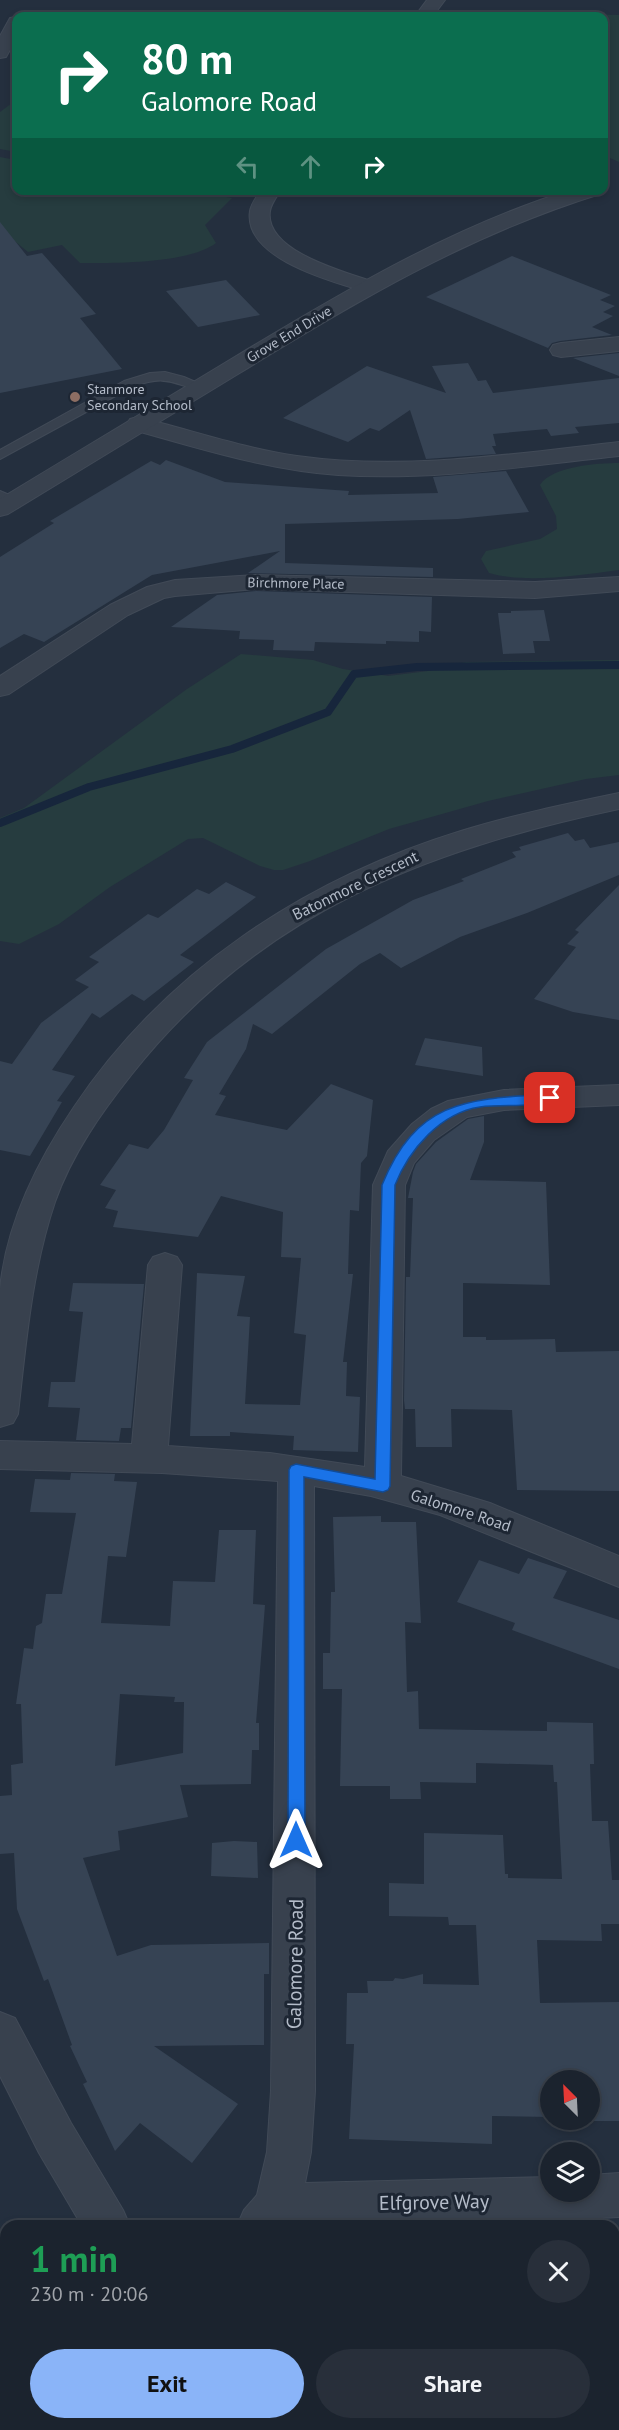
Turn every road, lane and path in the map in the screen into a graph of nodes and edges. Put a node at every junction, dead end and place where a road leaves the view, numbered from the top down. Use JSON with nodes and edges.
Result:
{"nodes":[{"id":1,"x":12,"y":31,"type":"edge"},
{"id":2,"x":0,"y":53,"type":"edge"},
{"id":3,"x":267,"y":195,"type":"edge"},
{"id":4,"x":579,"y":195,"type":"edge"},
{"id":5,"x":368,"y":286,"type":"junction"},
{"id":6,"x":619,"y":344,"type":"edge"},
{"id":7,"x":561,"y":350,"type":"dead end"},
{"id":8,"x":201,"y":387,"type":"junction"},
{"id":9,"x":138,"y":424,"type":"junction"},
{"id":10,"x":619,"y":449,"type":"edge"},
{"id":11,"x":0,"y":455,"type":"edge"},
{"id":12,"x":5,"y":501,"type":"edge"},
{"id":13,"x":619,"y":584,"type":"edge"},
{"id":14,"x":0,"y":687,"type":"edge"},
{"id":15,"x":619,"y":801,"type":"edge"},
{"id":16,"x":619,"y":1095,"type":"edge"},
{"id":17,"x":165,"y":1265,"type":"dead end"},
{"id":18,"x":0,"y":1414,"type":"edge"},
{"id":19,"x":0,"y":1455,"type":"edge"},
{"id":20,"x":149,"y":1460,"type":"junction"},
{"id":21,"x":296,"y":1470,"type":"junction"},
{"id":22,"x":383,"y":1486,"type":"junction"},
{"id":23,"x":619,"y":1572,"type":"edge"},
{"id":24,"x":0,"y":2032,"type":"edge"},
{"id":25,"x":619,"y":2195,"type":"edge"},
{"id":26,"x":268,"y":2215,"type":"edge"},
{"id":27,"x":103,"y":2220,"type":"edge"}],
"edges":[{"from":1,"to":2,"type":"street"},
{"from":3,"to":5,"type":"street"},
{"from":4,"to":5,"type":"street","name":"Grove End Drive"},
{"from":5,"to":8,"type":"street","name":"Grove End Drive"},
{"from":6,"to":7,"type":"street"},
{"from":8,"to":9,"type":"street","name":"Grove End Drive"},
{"from":8,"to":11,"type":"lane"},
{"from":9,"to":10,"type":"street"},
{"from":9,"to":12,"type":"street","name":"Grove End Drive"},
{"from":13,"to":14,"type":"street","name":"Birchmore Place"},
{"from":15,"to":18,"type":"street","name":"Batonmore Crescent"},
{"from":16,"to":22,"type":"street"},
{"from":17,"to":20,"type":"street"},
{"from":19,"to":20,"type":"street","name":"Galomore Road"},
{"from":20,"to":21,"type":"street","name":"Galomore Road"},
{"from":21,"to":22,"type":"street","name":"Galomore Road"},
{"from":21,"to":26,"type":"street","name":"Galomore Road"},
{"from":22,"to":23,"type":"street","name":"Galomore Road"},
{"from":24,"to":27,"type":"street"},
{"from":25,"to":26,"type":"street","name":"Elfgrove Way"}]}
